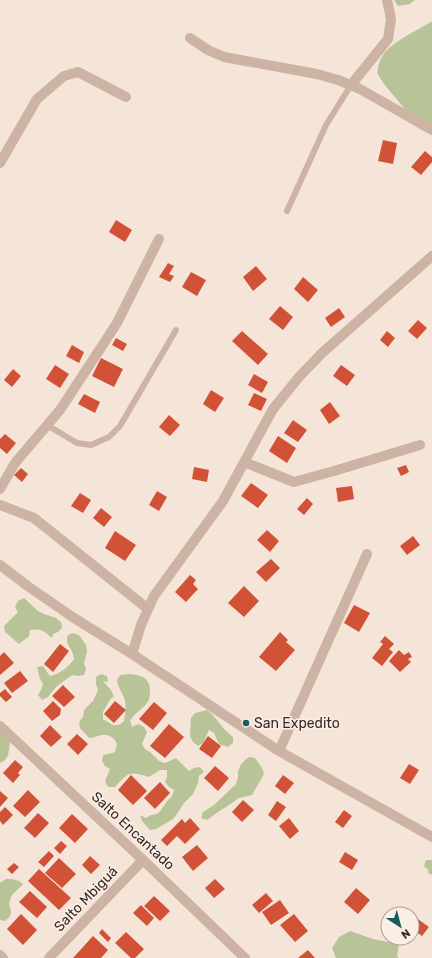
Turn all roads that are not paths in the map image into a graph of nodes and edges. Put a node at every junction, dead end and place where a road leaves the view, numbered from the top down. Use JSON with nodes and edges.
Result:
{"nodes":[{"id":1,"x":387,"y":0,"type":"edge"},
{"id":2,"x":190,"y":38,"type":"dead end"},
{"id":3,"x":351,"y":85,"type":"junction"},
{"id":4,"x":126,"y":97,"type":"dead end"},
{"id":5,"x":432,"y":130,"type":"edge"},
{"id":6,"x":0,"y":163,"type":"edge"},
{"id":7,"x":287,"y":211,"type":"dead end"},
{"id":8,"x":159,"y":239,"type":"dead end"},
{"id":9,"x":432,"y":256,"type":"edge"},
{"id":10,"x":176,"y":330,"type":"dead end"},
{"id":11,"x":47,"y":425,"type":"junction"},
{"id":12,"x":420,"y":445,"type":"dead end"},
{"id":13,"x":244,"y":462,"type":"junction"},
{"id":14,"x":0,"y":489,"type":"edge"},
{"id":15,"x":0,"y":505,"type":"edge"},
{"id":16,"x":366,"y":554,"type":"dead end"},
{"id":17,"x":0,"y":565,"type":"edge"},
{"id":18,"x":148,"y":609,"type":"junction"},
{"id":19,"x":132,"y":654,"type":"junction"},
{"id":20,"x":0,"y":726,"type":"edge"},
{"id":21,"x":279,"y":751,"type":"junction"},
{"id":22,"x":432,"y":837,"type":"edge"},
{"id":23,"x":144,"y":860,"type":"junction"},
{"id":24,"x":0,"y":955,"type":"edge"},
{"id":25,"x":3,"y":958,"type":"edge"},
{"id":26,"x":48,"y":958,"type":"edge"},
{"id":27,"x":245,"y":958,"type":"edge"}],
"edges":[{"from":1,"to":3,"type":"street"},
{"from":2,"to":3,"type":"street"},
{"from":3,"to":5,"type":"street"},
{"from":3,"to":7,"type":"lane"},
{"from":4,"to":6,"type":"street"},
{"from":8,"to":11,"type":"street"},
{"from":9,"to":13,"type":"street"},
{"from":10,"to":11,"type":"lane"},
{"from":11,"to":14,"type":"street"},
{"from":12,"to":13,"type":"street"},
{"from":13,"to":18,"type":"street"},
{"from":15,"to":18,"type":"street"},
{"from":16,"to":21,"type":"street"},
{"from":17,"to":19,"type":"street"},
{"from":18,"to":19,"type":"street"},
{"from":19,"to":21,"type":"street"},
{"from":20,"to":23,"type":"street","name":"Salto Encantado"},
{"from":21,"to":22,"type":"street"},
{"from":23,"to":26,"type":"street","name":"Salto Mbiguá"},
{"from":23,"to":27,"type":"street","name":"Salto Encantado"},
{"from":24,"to":25,"type":"street"}]}
